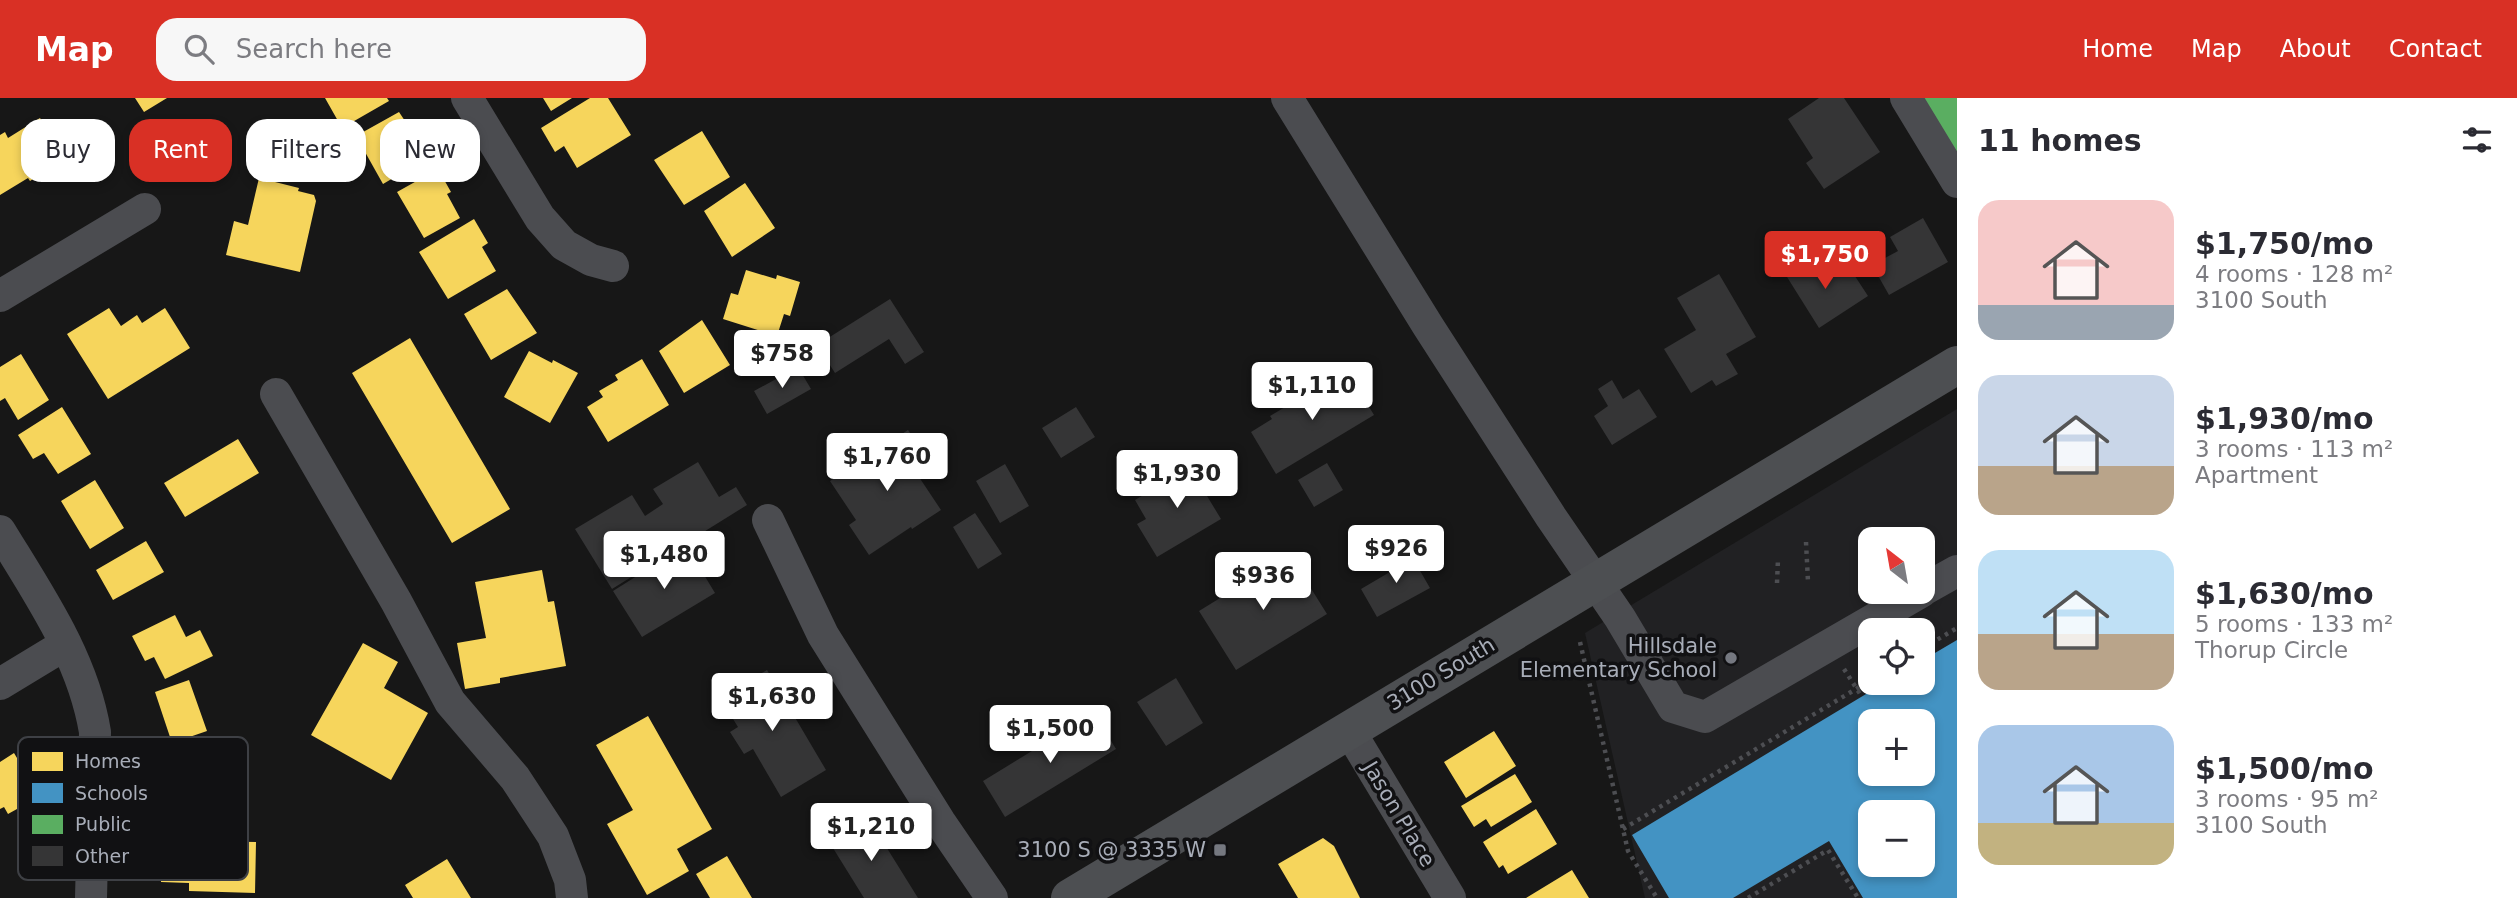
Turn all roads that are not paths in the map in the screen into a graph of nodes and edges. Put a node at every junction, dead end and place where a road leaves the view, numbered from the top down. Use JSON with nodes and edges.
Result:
{"nodes":[{"id":1,"x":467,"y":98,"type":"edge"},
{"id":2,"x":1287,"y":98,"type":"edge"},
{"id":3,"x":1906,"y":98,"type":"edge"},
{"id":4,"x":1957,"y":182,"type":"edge"},
{"id":5,"x":145,"y":209,"type":"dead end"},
{"id":6,"x":613,"y":266,"type":"dead end"},
{"id":7,"x":0,"y":296,"type":"edge"},
{"id":8,"x":1957,"y":365,"type":"edge"},
{"id":9,"x":276,"y":394,"type":"dead end"},
{"id":10,"x":768,"y":520,"type":"dead end"},
{"id":11,"x":0,"y":531,"type":"edge"},
{"id":12,"x":1957,"y":571,"type":"edge"},
{"id":13,"x":1596,"y":581,"type":"junction"},
{"id":14,"x":1936,"y":583,"type":"edge"},
{"id":15,"x":1900,"y":604,"type":"edge"},
{"id":16,"x":66,"y":644,"type":"junction"},
{"id":17,"x":0,"y":684,"type":"edge"},
{"id":18,"x":1349,"y":730,"type":"junction"},
{"id":19,"x":95,"y":737,"type":"edge"},
{"id":20,"x":91,"y":880,"type":"edge"},
{"id":21,"x":91,"y":898,"type":"edge"},
{"id":22,"x":572,"y":898,"type":"edge"},
{"id":23,"x":992,"y":898,"type":"edge"},
{"id":24,"x":1070,"y":898,"type":"edge"},
{"id":25,"x":1450,"y":898,"type":"edge"}],
"edges":[{"from":1,"to":6,"type":"street"},
{"from":2,"to":13,"type":"street"},
{"from":3,"to":4,"type":"street"},
{"from":5,"to":7,"type":"street"},
{"from":8,"to":13,"type":"main road","name":"3100 South"},
{"from":9,"to":22,"type":"street"},
{"from":10,"to":23,"type":"street"},
{"from":11,"to":16,"type":"street"},
{"from":12,"to":14,"type":"street"},
{"from":13,"to":15,"type":"street"},
{"from":13,"to":18,"type":"main road","name":"3100 South"},
{"from":16,"to":17,"type":"street"},
{"from":16,"to":19,"type":"street"},
{"from":18,"to":24,"type":"main road","name":"3100 South"},
{"from":18,"to":25,"type":"street","name":"Jason Place"},
{"from":20,"to":21,"type":"street"}]}
